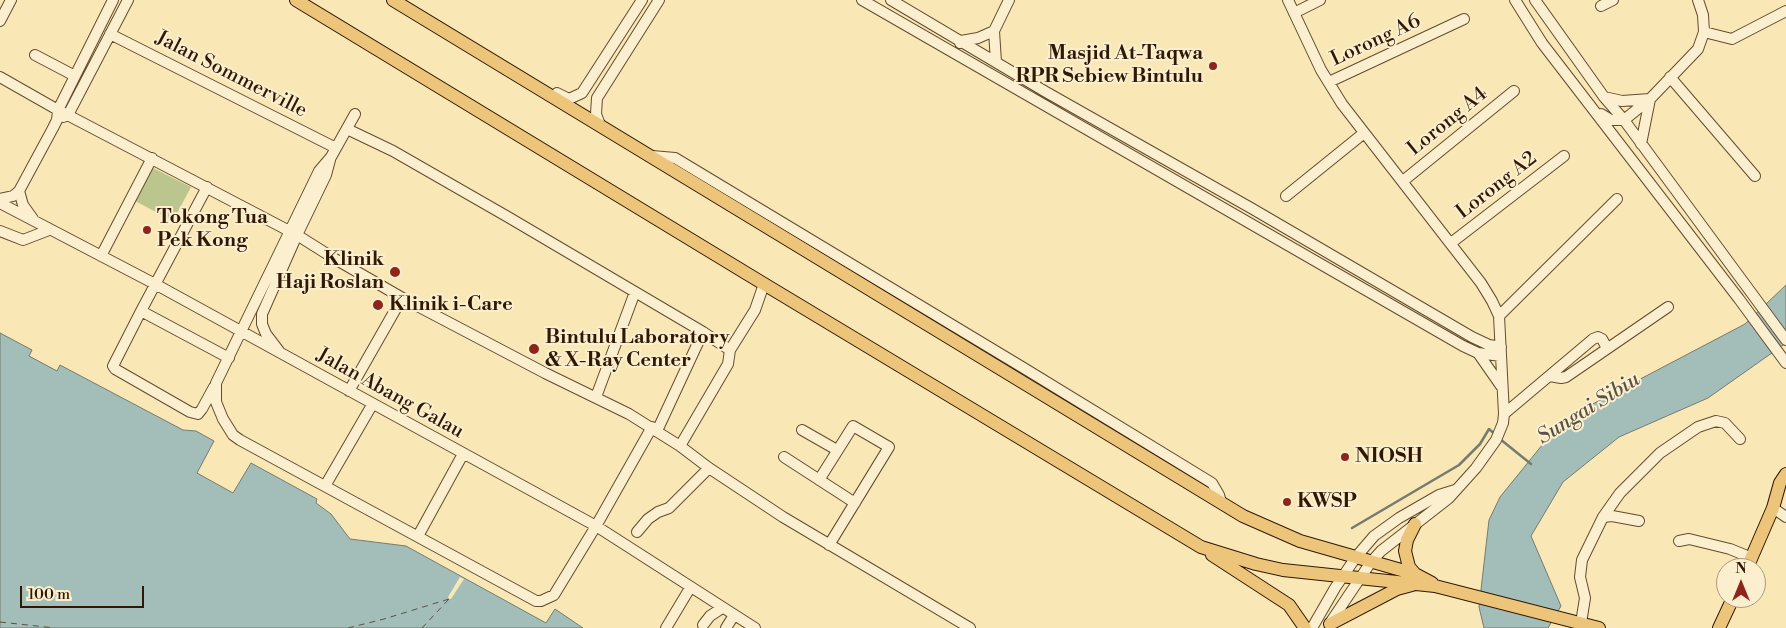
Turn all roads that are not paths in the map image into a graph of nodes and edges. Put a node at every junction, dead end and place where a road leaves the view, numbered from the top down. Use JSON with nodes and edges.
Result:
{"nodes":[{"id":1,"x":11,"y":0,"type":"edge"},
{"id":2,"x":114,"y":0,"type":"edge"},
{"id":3,"x":128,"y":0,"type":"edge"},
{"id":4,"x":296,"y":0,"type":"edge"},
{"id":5,"x":393,"y":0,"type":"edge"},
{"id":6,"x":642,"y":0,"type":"edge"},
{"id":7,"x":659,"y":0,"type":"edge"},
{"id":8,"x":862,"y":0,"type":"edge"},
{"id":9,"x":891,"y":0,"type":"edge"},
{"id":10,"x":1009,"y":0,"type":"edge"},
{"id":11,"x":1288,"y":0,"type":"edge"},
{"id":12,"x":1320,"y":0,"type":"edge"},
{"id":13,"x":1515,"y":0,"type":"edge"},
{"id":14,"x":1535,"y":0,"type":"edge"},
{"id":15,"x":1612,"y":0,"type":"edge"},
{"id":16,"x":1700,"y":0,"type":"edge"},
{"id":17,"x":1601,"y":6,"type":"dead end"},
{"id":18,"x":1786,"y":11,"type":"edge"},
{"id":19,"x":1294,"y":13,"type":"junction"},
{"id":20,"x":1464,"y":19,"type":"dead end"},
{"id":21,"x":0,"y":21,"type":"edge"},
{"id":22,"x":994,"y":31,"type":"junction"},
{"id":23,"x":1704,"y":32,"type":"junction"},
{"id":24,"x":110,"y":34,"type":"junction"},
{"id":25,"x":961,"y":41,"type":"junction"},
{"id":26,"x":955,"y":53,"type":"junction"},
{"id":27,"x":35,"y":56,"type":"dead end"},
{"id":28,"x":998,"y":63,"type":"junction"},
{"id":29,"x":512,"y":71,"type":"junction"},
{"id":30,"x":75,"y":76,"type":"junction"},
{"id":31,"x":0,"y":77,"type":"edge"},
{"id":32,"x":1670,"y":77,"type":"junction"},
{"id":33,"x":1329,"y":82,"type":"junction"},
{"id":34,"x":1514,"y":91,"type":"dead end"},
{"id":35,"x":1604,"y":97,"type":"junction"},
{"id":36,"x":1650,"y":99,"type":"junction"},
{"id":37,"x":1044,"y":104,"type":"junction"},
{"id":38,"x":1593,"y":107,"type":"junction"},
{"id":39,"x":58,"y":110,"type":"junction"},
{"id":40,"x":355,"y":114,"type":"dead end"},
{"id":41,"x":68,"y":115,"type":"junction"},
{"id":42,"x":1624,"y":120,"type":"junction"},
{"id":43,"x":600,"y":125,"type":"junction"},
{"id":44,"x":53,"y":128,"type":"junction"},
{"id":45,"x":346,"y":129,"type":"junction"},
{"id":46,"x":1364,"y":133,"type":"junction"},
{"id":47,"x":1641,"y":144,"type":"junction"},
{"id":48,"x":333,"y":152,"type":"junction"},
{"id":49,"x":1564,"y":156,"type":"dead end"},
{"id":50,"x":152,"y":158,"type":"junction"},
{"id":51,"x":1755,"y":176,"type":"dead end"},
{"id":52,"x":1403,"y":181,"type":"junction"},
{"id":53,"x":207,"y":187,"type":"junction"},
{"id":54,"x":19,"y":191,"type":"junction"},
{"id":55,"x":1286,"y":196,"type":"dead end"},
{"id":56,"x":0,"y":199,"type":"edge"},
{"id":57,"x":1617,"y":200,"type":"dead end"},
{"id":58,"x":0,"y":204,"type":"edge"},
{"id":59,"x":35,"y":222,"type":"junction"},
{"id":60,"x":49,"y":230,"type":"junction"},
{"id":61,"x":0,"y":231,"type":"edge"},
{"id":62,"x":294,"y":233,"type":"junction"},
{"id":63,"x":1452,"y":244,"type":"junction"},
{"id":64,"x":101,"y":256,"type":"junction"},
{"id":65,"x":155,"y":284,"type":"junction"},
{"id":66,"x":764,"y":284,"type":"junction"},
{"id":67,"x":635,"y":292,"type":"junction"},
{"id":68,"x":402,"y":298,"type":"junction"},
{"id":69,"x":1668,"y":307,"type":"dead end"},
{"id":70,"x":141,"y":311,"type":"junction"},
{"id":71,"x":1499,"y":316,"type":"junction"},
{"id":72,"x":242,"y":332,"type":"junction"},
{"id":73,"x":703,"y":332,"type":"junction"},
{"id":74,"x":1500,"y":333,"type":"junction"},
{"id":75,"x":1472,"y":337,"type":"junction"},
{"id":76,"x":1786,"y":340,"type":"edge"},
{"id":77,"x":1607,"y":348,"type":"junction"},
{"id":78,"x":730,"y":350,"type":"junction"},
{"id":79,"x":1501,"y":351,"type":"junction"},
{"id":80,"x":1478,"y":353,"type":"junction"},
{"id":81,"x":282,"y":355,"type":"junction"},
{"id":82,"x":229,"y":358,"type":"junction"},
{"id":83,"x":1566,"y":360,"type":"junction"},
{"id":84,"x":1784,"y":361,"type":"edge"},
{"id":85,"x":1575,"y":370,"type":"junction"},
{"id":86,"x":1550,"y":376,"type":"junction"},
{"id":87,"x":216,"y":384,"type":"junction"},
{"id":88,"x":1502,"y":387,"type":"junction"},
{"id":89,"x":349,"y":391,"type":"junction"},
{"id":90,"x":596,"y":397,"type":"junction"},
{"id":91,"x":372,"y":405,"type":"junction"},
{"id":92,"x":1504,"y":414,"type":"junction"},
{"id":93,"x":655,"y":429,"type":"junction"},
{"id":94,"x":802,"y":430,"type":"dead end"},
{"id":95,"x":1740,"y":439,"type":"dead end"},
{"id":96,"x":680,"y":446,"type":"junction"},
{"id":97,"x":837,"y":450,"type":"junction"},
{"id":98,"x":464,"y":454,"type":"junction"},
{"id":99,"x":784,"y":457,"type":"dead end"},
{"id":100,"x":709,"y":468,"type":"junction"},
{"id":101,"x":1786,"y":474,"type":"edge"},
{"id":102,"x":819,"y":480,"type":"junction"},
{"id":103,"x":325,"y":486,"type":"junction"},
{"id":104,"x":1456,"y":490,"type":"junction"},
{"id":105,"x":1778,"y":501,"type":"edge"},
{"id":106,"x":855,"y":502,"type":"junction"},
{"id":107,"x":1603,"y":517,"type":"junction"},
{"id":108,"x":1786,"y":517,"type":"edge"},
{"id":109,"x":1640,"y":521,"type":"dead end"},
{"id":110,"x":1415,"y":524,"type":"junction"},
{"id":111,"x":596,"y":526,"type":"junction"},
{"id":112,"x":637,"y":532,"type":"dead end"},
{"id":113,"x":418,"y":536,"type":"junction"},
{"id":114,"x":1679,"y":541,"type":"dead end"},
{"id":115,"x":829,"y":545,"type":"junction"},
{"id":116,"x":1201,"y":547,"type":"junction"},
{"id":117,"x":1356,"y":557,"type":"junction"},
{"id":118,"x":1742,"y":558,"type":"edge"},
{"id":119,"x":1751,"y":558,"type":"edge"},
{"id":120,"x":1371,"y":562,"type":"junction"},
{"id":121,"x":1343,"y":576,"type":"junction"},
{"id":122,"x":1360,"y":577,"type":"junction"},
{"id":123,"x":1416,"y":579,"type":"junction"},
{"id":124,"x":690,"y":588,"type":"junction"},
{"id":125,"x":722,"y":608,"type":"junction"},
{"id":126,"x":1728,"y":608,"type":"edge"},
{"id":127,"x":734,"y":615,"type":"junction"},
{"id":128,"x":1581,"y":623,"type":"junction"},
{"id":129,"x":703,"y":625,"type":"dead end"},
{"id":130,"x":1328,"y":626,"type":"edge"},
{"id":131,"x":666,"y":628,"type":"edge"},
{"id":132,"x":726,"y":628,"type":"edge"},
{"id":133,"x":755,"y":628,"type":"edge"},
{"id":134,"x":970,"y":628,"type":"edge"},
{"id":135,"x":1305,"y":628,"type":"edge"},
{"id":136,"x":1312,"y":628,"type":"edge"},
{"id":137,"x":1599,"y":628,"type":"edge"},
{"id":138,"x":1719,"y":628,"type":"edge"}],
"edges":[{"from":1,"to":21,"type":"street"},
{"from":2,"to":30,"type":"street"},
{"from":3,"to":24,"type":"street"},
{"from":4,"to":66,"type":"main road"},
{"from":5,"to":29,"type":"main road"},
{"from":6,"to":29,"type":"street"},
{"from":7,"to":43,"type":"street"},
{"from":8,"to":26,"type":"street"},
{"from":9,"to":25,"type":"street"},
{"from":10,"to":22,"type":"street"},
{"from":11,"to":19,"type":"street"},
{"from":12,"to":19,"type":"street"},
{"from":13,"to":38,"type":"street"},
{"from":14,"to":35,"type":"street"},
{"from":15,"to":17,"type":"street"},
{"from":16,"to":23,"type":"street"},
{"from":18,"to":23,"type":"street"},
{"from":19,"to":33,"type":"street"},
{"from":20,"to":33,"type":"street","name":"Lorong A6"},
{"from":22,"to":25,"type":"street"},
{"from":22,"to":28,"type":"street"},
{"from":23,"to":32,"type":"street"},
{"from":24,"to":41,"type":"street"},
{"from":24,"to":48,"type":"street","name":"Jalan Sommerville"},
{"from":25,"to":26,"type":"street"},
{"from":25,"to":28,"type":"street"},
{"from":26,"to":37,"type":"street"},
{"from":27,"to":30,"type":"street"},
{"from":28,"to":37,"type":"street"},
{"from":28,"to":75,"type":"street"},
{"from":29,"to":43,"type":"main road"},
{"from":30,"to":39,"type":"street"},
{"from":31,"to":39,"type":"street"},
{"from":32,"to":36,"type":"street"},
{"from":32,"to":51,"type":"street"},
{"from":33,"to":46,"type":"street"},
{"from":34,"to":52,"type":"street","name":"Lorong A4"},
{"from":35,"to":36,"type":"street"},
{"from":35,"to":42,"type":"street"},
{"from":36,"to":42,"type":"street"},
{"from":36,"to":47,"type":"street"},
{"from":37,"to":80,"type":"street"},
{"from":38,"to":42,"type":"street"},
{"from":38,"to":84,"type":"street"},
{"from":39,"to":41,"type":"street"},
{"from":39,"to":44,"type":"street"},
{"from":40,"to":45,"type":"street"},
{"from":41,"to":44,"type":"street"},
{"from":41,"to":50,"type":"street"},
{"from":42,"to":47,"type":"street"},
{"from":43,"to":117,"type":"main road"},
{"from":44,"to":54,"type":"street"},
{"from":45,"to":48,"type":"street"},
{"from":45,"to":67,"type":"street"},
{"from":46,"to":52,"type":"street"},
{"from":46,"to":55,"type":"street"},
{"from":47,"to":76,"type":"street"},
{"from":48,"to":62,"type":"street"},
{"from":49,"to":63,"type":"street","name":"Lorong A2"},
{"from":50,"to":53,"type":"street"},
{"from":50,"to":64,"type":"street"},
{"from":52,"to":63,"type":"street"},
{"from":53,"to":62,"type":"street"},
{"from":53,"to":65,"type":"street"},
{"from":54,"to":56,"type":"street"},
{"from":54,"to":59,"type":"street"},
{"from":57,"to":71,"type":"street"},
{"from":58,"to":59,"type":"street","name":"Jalan Abang Galau"},
{"from":59,"to":60,"type":"street","name":"Jalan Abang Galau"},
{"from":60,"to":61,"type":"street"},
{"from":60,"to":64,"type":"street","name":"Jalan Abang Galau"},
{"from":62,"to":68,"type":"street"},
{"from":62,"to":72,"type":"street"},
{"from":62,"to":81,"type":"street"},
{"from":63,"to":71,"type":"street"},
{"from":64,"to":65,"type":"street","name":"Jalan Abang Galau"},
{"from":65,"to":70,"type":"street"},
{"from":65,"to":72,"type":"street","name":"Jalan Abang Galau"},
{"from":66,"to":78,"type":"street"},
{"from":66,"to":116,"type":"main road"},
{"from":67,"to":73,"type":"street"},
{"from":67,"to":90,"type":"street"},
{"from":68,"to":89,"type":"street"},
{"from":68,"to":90,"type":"street"},
{"from":69,"to":77,"type":"street"},
{"from":70,"to":82,"type":"street"},
{"from":70,"to":87,"type":"street"},
{"from":71,"to":74,"type":"street"},
{"from":72,"to":81,"type":"street","name":"Jalan Abang Galau"},
{"from":72,"to":82,"type":"street"},
{"from":73,"to":78,"type":"street"},
{"from":73,"to":93,"type":"street"},
{"from":74,"to":75,"type":"street"},
{"from":74,"to":79,"type":"street"},
{"from":75,"to":79,"type":"street"},
{"from":77,"to":83,"type":"street"},
{"from":77,"to":85,"type":"street"},
{"from":78,"to":96,"type":"street"},
{"from":79,"to":80,"type":"street"},
{"from":79,"to":88,"type":"street"},
{"from":80,"to":88,"type":"street"},
{"from":81,"to":89,"type":"street","name":"Jalan Abang Galau"},
{"from":82,"to":87,"type":"street"},
{"from":83,"to":85,"type":"street"},
{"from":83,"to":86,"type":"street"},
{"from":85,"to":86,"type":"street"},
{"from":86,"to":92,"type":"street"},
{"from":87,"to":103,"type":"street"},
{"from":88,"to":92,"type":"street"},
{"from":89,"to":91,"type":"street","name":"Jalan Abang Galau"},
{"from":90,"to":93,"type":"street"},
{"from":91,"to":98,"type":"street","name":"Jalan Abang Galau"},
{"from":91,"to":103,"type":"street"},
{"from":92,"to":104,"type":"street"},
{"from":93,"to":96,"type":"street"},
{"from":93,"to":111,"type":"street"},
{"from":94,"to":97,"type":"street"},
{"from":95,"to":107,"type":"street"},
{"from":96,"to":100,"type":"street"},
{"from":97,"to":102,"type":"street"},
{"from":97,"to":106,"type":"street"},
{"from":98,"to":111,"type":"street","name":"Jalan Abang Galau"},
{"from":98,"to":113,"type":"street"},
{"from":99,"to":102,"type":"street"},
{"from":100,"to":112,"type":"street"},
{"from":100,"to":115,"type":"street"},
{"from":101,"to":105,"type":"main road"},
{"from":102,"to":106,"type":"street"},
{"from":103,"to":113,"type":"street"},
{"from":104,"to":110,"type":"street"},
{"from":104,"to":117,"type":"street"},
{"from":105,"to":108,"type":"street"},
{"from":105,"to":119,"type":"main road"},
{"from":106,"to":115,"type":"street"},
{"from":107,"to":109,"type":"street"},
{"from":107,"to":128,"type":"street"},
{"from":110,"to":120,"type":"street"},
{"from":110,"to":123,"type":"main road"},
{"from":111,"to":113,"type":"street"},
{"from":111,"to":124,"type":"street","name":"Jalan Abang Galau"},
{"from":114,"to":118,"type":"street"},
{"from":115,"to":134,"type":"street"},
{"from":116,"to":121,"type":"main road"},
{"from":116,"to":135,"type":"main road"},
{"from":117,"to":120,"type":"main road"},
{"from":117,"to":121,"type":"street"},
{"from":120,"to":122,"type":"street"},
{"from":120,"to":123,"type":"main road"},
{"from":121,"to":122,"type":"main road"},
{"from":121,"to":136,"type":"street"},
{"from":122,"to":123,"type":"main road"},
{"from":122,"to":130,"type":"street"},
{"from":123,"to":128,"type":"main road"},
{"from":123,"to":130,"type":"main road"},
{"from":124,"to":125,"type":"street","name":"Jalan Abang Galau"},
{"from":124,"to":131,"type":"street"},
{"from":125,"to":127,"type":"street","name":"Jalan Abang Galau"},
{"from":125,"to":129,"type":"street"},
{"from":126,"to":138,"type":"main road"},
{"from":127,"to":132,"type":"street"},
{"from":127,"to":133,"type":"street","name":"Jalan Abang Galau"},
{"from":128,"to":137,"type":"main road"}]}
